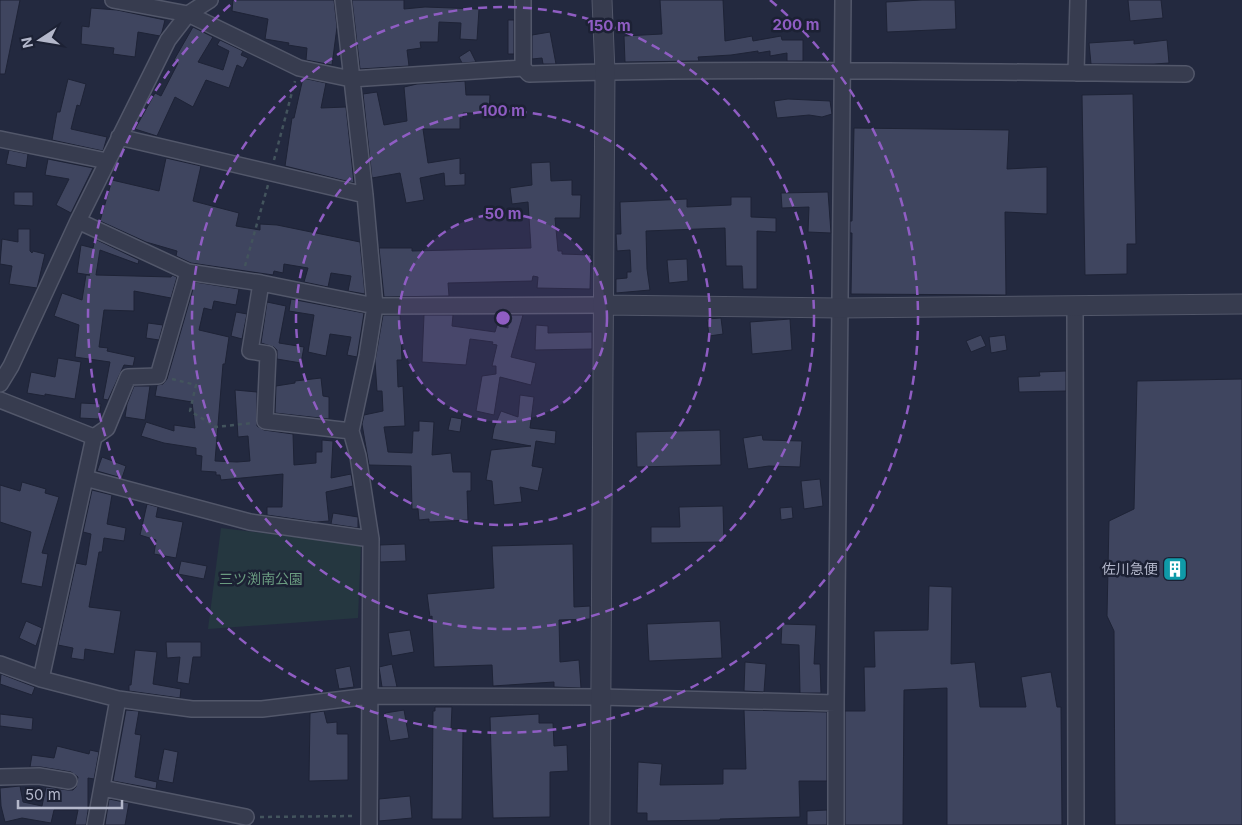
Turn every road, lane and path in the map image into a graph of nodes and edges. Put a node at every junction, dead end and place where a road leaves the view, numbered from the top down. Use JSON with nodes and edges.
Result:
{"nodes":[{"id":1,"x":113,"y":0,"type":"edge"},
{"id":2,"x":210,"y":0,"type":"edge"},
{"id":3,"x":343,"y":0,"type":"edge"},
{"id":4,"x":523,"y":0,"type":"edge"},
{"id":5,"x":602,"y":0,"type":"edge"},
{"id":6,"x":843,"y":0,"type":"edge"},
{"id":7,"x":1078,"y":0,"type":"edge"},
{"id":8,"x":188,"y":14,"type":"junction"},
{"id":9,"x":523,"y":68,"type":"junction"},
{"id":10,"x":842,"y":71,"type":"junction"},
{"id":11,"x":605,"y":72,"type":"junction"},
{"id":12,"x":1076,"y":73,"type":"junction"},
{"id":13,"x":1186,"y":74,"type":"dead end"},
{"id":14,"x":351,"y":79,"type":"junction"},
{"id":15,"x":119,"y":137,"type":"junction"},
{"id":16,"x":0,"y":139,"type":"edge"},
{"id":17,"x":108,"y":161,"type":"junction"},
{"id":18,"x":365,"y":195,"type":"junction"},
{"id":19,"x":78,"y":221,"type":"junction"},
{"id":20,"x":188,"y":272,"type":"junction"},
{"id":21,"x":260,"y":283,"type":"junction"},
{"id":22,"x":1242,"y":304,"type":"edge"},
{"id":23,"x":604,"y":305,"type":"junction"},
{"id":24,"x":375,"y":306,"type":"junction"},
{"id":25,"x":1075,"y":306,"type":"junction"},
{"id":26,"x":839,"y":308,"type":"junction"},
{"id":27,"x":158,"y":376,"type":"junction"},
{"id":28,"x":0,"y":384,"type":"edge"},
{"id":29,"x":0,"y":400,"type":"edge"},
{"id":30,"x":265,"y":421,"type":"junction"},
{"id":31,"x":351,"y":431,"type":"junction"},
{"id":32,"x":94,"y":437,"type":"junction"},
{"id":33,"x":85,"y":478,"type":"junction"},
{"id":34,"x":371,"y":539,"type":"junction"},
{"id":35,"x":0,"y":664,"type":"edge"},
{"id":36,"x":41,"y":679,"type":"junction"},
{"id":37,"x":370,"y":696,"type":"junction"},
{"id":38,"x":600,"y":697,"type":"junction"},
{"id":39,"x":118,"y":699,"type":"junction"},
{"id":40,"x":836,"y":703,"type":"junction"},
{"id":41,"x":0,"y":777,"type":"edge"},
{"id":42,"x":70,"y":781,"type":"dead end"},
{"id":43,"x":102,"y":788,"type":"junction"},
{"id":44,"x":246,"y":817,"type":"joint"},
{"id":45,"x":370,"y":821,"type":"edge"},
{"id":46,"x":95,"y":825,"type":"edge"},
{"id":47,"x":600,"y":825,"type":"edge"},
{"id":48,"x":836,"y":825,"type":"edge"},
{"id":49,"x":1076,"y":825,"type":"edge"}],
"edges":[{"from":1,"to":8,"type":"street"},
{"from":2,"to":8,"type":"street"},
{"from":3,"to":14,"type":"street"},
{"from":4,"to":9,"type":"street"},
{"from":5,"to":11,"type":"street"},
{"from":6,"to":10,"type":"street"},
{"from":7,"to":12,"type":"street"},
{"from":8,"to":14,"type":"street"},
{"from":8,"to":15,"type":"street"},
{"from":9,"to":11,"type":"street"},
{"from":9,"to":14,"type":"street"},
{"from":10,"to":11,"type":"street"},
{"from":10,"to":12,"type":"street"},
{"from":10,"to":26,"type":"street"},
{"from":11,"to":23,"type":"street"},
{"from":12,"to":13,"type":"street"},
{"from":14,"to":18,"type":"street"},
{"from":15,"to":17,"type":"street"},
{"from":15,"to":18,"type":"street"},
{"from":16,"to":17,"type":"street"},
{"from":17,"to":19,"type":"street"},
{"from":18,"to":24,"type":"street"},
{"from":19,"to":20,"type":"street"},
{"from":19,"to":28,"type":"street"},
{"from":20,"to":21,"type":"street"},
{"from":20,"to":27,"type":"street"},
{"from":21,"to":24,"type":"street"},
{"from":21,"to":30,"type":"street"},
{"from":22,"to":25,"type":"street"},
{"from":23,"to":24,"type":"street"},
{"from":23,"to":26,"type":"street"},
{"from":23,"to":38,"type":"street"},
{"from":24,"to":31,"type":"street"},
{"from":25,"to":26,"type":"street"},
{"from":25,"to":49,"type":"street"},
{"from":26,"to":40,"type":"street"},
{"from":27,"to":30,"type":"path"},
{"from":27,"to":32,"type":"street"},
{"from":29,"to":32,"type":"street"},
{"from":30,"to":31,"type":"street"},
{"from":31,"to":34,"type":"street"},
{"from":32,"to":33,"type":"street"},
{"from":33,"to":34,"type":"street"},
{"from":33,"to":36,"type":"street"},
{"from":34,"to":37,"type":"street"},
{"from":35,"to":36,"type":"street"},
{"from":36,"to":39,"type":"street"},
{"from":37,"to":38,"type":"street"},
{"from":37,"to":39,"type":"street"},
{"from":37,"to":45,"type":"street"},
{"from":38,"to":40,"type":"street"},
{"from":38,"to":47,"type":"street"},
{"from":39,"to":43,"type":"street"},
{"from":40,"to":48,"type":"street"},
{"from":41,"to":42,"type":"street"},
{"from":43,"to":44,"type":"street"},
{"from":43,"to":46,"type":"street"},
{"from":44,"to":45,"type":"path"}]}
